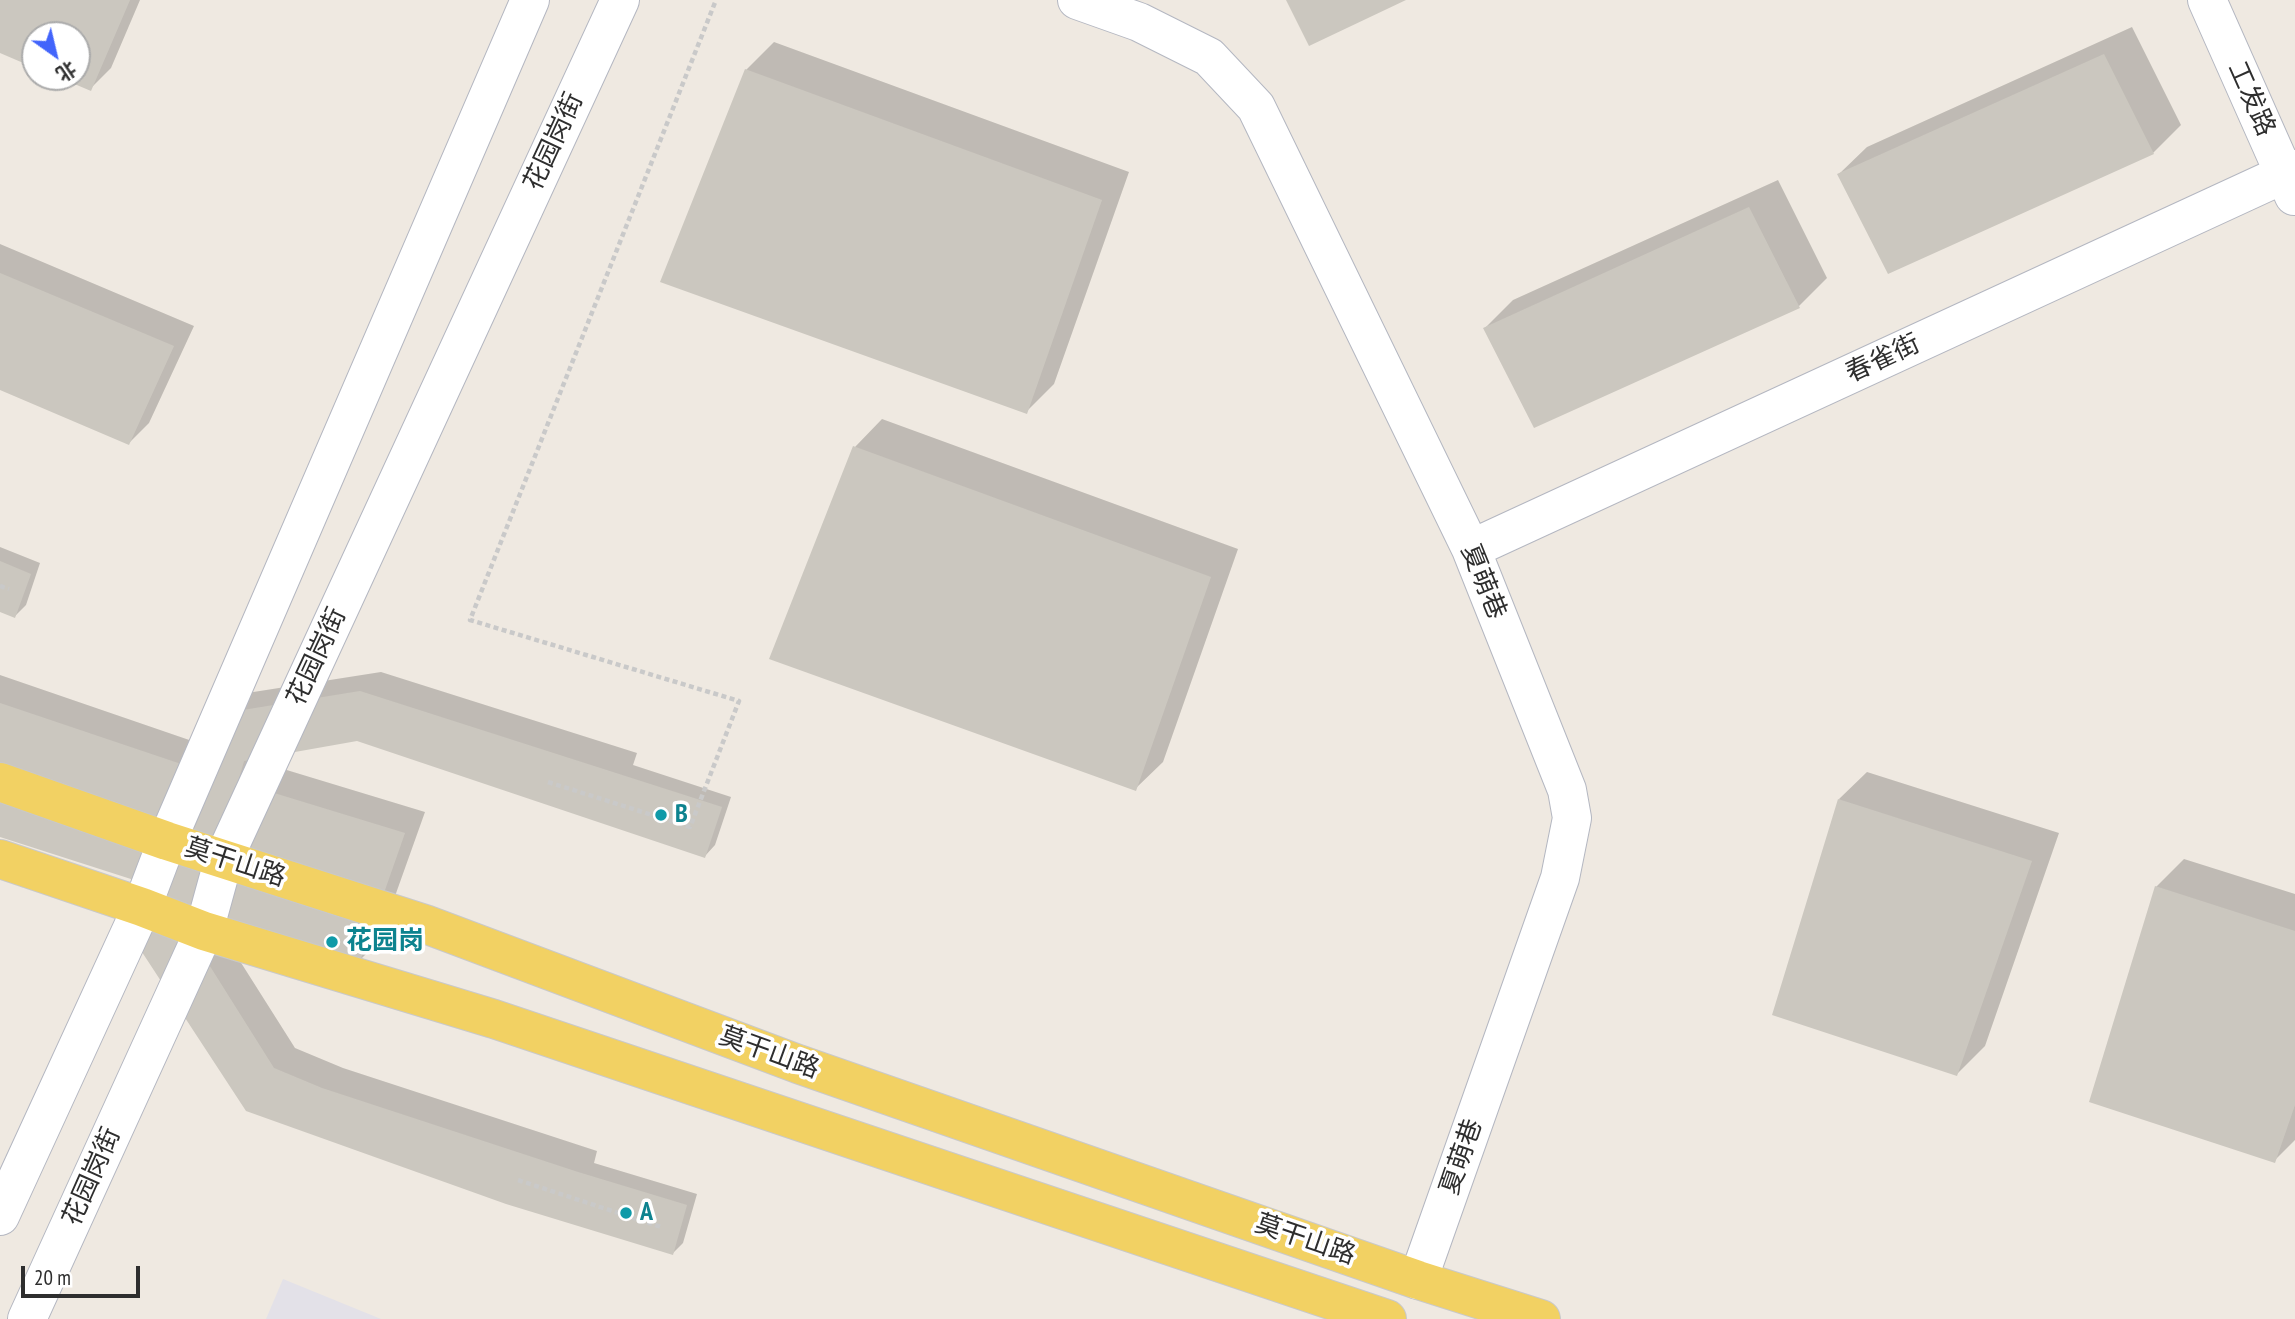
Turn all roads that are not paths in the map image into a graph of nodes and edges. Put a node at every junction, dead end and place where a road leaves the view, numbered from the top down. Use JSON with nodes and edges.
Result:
{"nodes":[{"id":1,"x":530,"y":0,"type":"edge"},
{"id":2,"x":620,"y":0,"type":"edge"},
{"id":3,"x":1077,"y":0,"type":"edge"},
{"id":4,"x":2207,"y":0,"type":"edge"},
{"id":5,"x":2292,"y":180,"type":"edge"},
{"id":6,"x":1471,"y":549,"type":"junction"},
{"id":7,"x":0,"y":782,"type":"edge"},
{"id":8,"x":167,"y":841,"type":"junction"},
{"id":9,"x":0,"y":859,"type":"edge"},
{"id":10,"x":224,"y":859,"type":"junction"},
{"id":11,"x":142,"y":907,"type":"junction"},
{"id":12,"x":204,"y":932,"type":"junction"},
{"id":13,"x":0,"y":1216,"type":"edge"},
{"id":14,"x":1418,"y":1280,"type":"junction"},
{"id":15,"x":27,"y":1319,"type":"edge"},
{"id":16,"x":1387,"y":1319,"type":"edge"},
{"id":17,"x":1541,"y":1319,"type":"edge"}],
"edges":[{"from":1,"to":8,"type":"street"},
{"from":2,"to":10,"type":"street","name":"花园岗街"},
{"from":3,"to":6,"type":"street","name":"夏萌巷"},
{"from":4,"to":5,"type":"street","name":"工发路"},
{"from":5,"to":6,"type":"street","name":"春雀街"},
{"from":6,"to":14,"type":"street","name":"夏萌巷"},
{"from":7,"to":8,"type":"main road","name":"莫干山路"},
{"from":8,"to":10,"type":"main road","name":"莫干山路"},
{"from":8,"to":11,"type":"street"},
{"from":9,"to":11,"type":"main road","name":"莫干山路"},
{"from":10,"to":12,"type":"street","name":"花园岗街"},
{"from":10,"to":14,"type":"main road","name":"莫干山路"},
{"from":11,"to":12,"type":"main road","name":"莫干山路"},
{"from":11,"to":13,"type":"street"},
{"from":12,"to":15,"type":"street","name":"花园岗街"},
{"from":12,"to":16,"type":"main road","name":"莫干山路"},
{"from":14,"to":17,"type":"main road","name":"莫干山路"}]}
